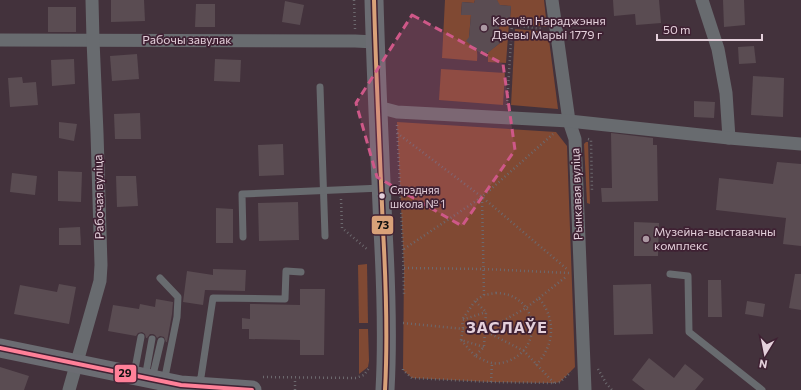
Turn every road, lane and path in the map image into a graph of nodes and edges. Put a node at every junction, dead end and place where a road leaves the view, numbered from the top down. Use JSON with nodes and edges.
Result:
{"nodes":[{"id":1,"x":92,"y":0,"type":"edge"},
{"id":2,"x":354,"y":0,"type":"edge"},
{"id":3,"x":374,"y":0,"type":"edge"},
{"id":4,"x":552,"y":0,"type":"edge"},
{"id":5,"x":702,"y":0,"type":"edge"},
{"id":6,"x":542,"y":29,"type":"dead end"},
{"id":7,"x":0,"y":40,"type":"edge"},
{"id":8,"x":93,"y":40,"type":"junction"},
{"id":9,"x":355,"y":41,"type":"junction"},
{"id":10,"x":375,"y":42,"type":"junction"},
{"id":11,"x":320,"y":87,"type":"dead end"},
{"id":12,"x":378,"y":107,"type":"junction"},
{"id":13,"x":397,"y":112,"type":"junction"},
{"id":14,"x":507,"y":112,"type":"dead end"},
{"id":15,"x":569,"y":121,"type":"junction"},
{"id":16,"x":548,"y":131,"type":"dead end"},
{"id":17,"x":397,"y":133,"type":"junction"},
{"id":18,"x":729,"y":138,"type":"junction"},
{"id":19,"x":801,"y":144,"type":"edge"},
{"id":20,"x":382,"y":188,"type":"junction"},
{"id":21,"x":357,"y":189,"type":"junction"},
{"id":22,"x":323,"y":190,"type":"junction"},
{"id":23,"x":482,"y":197,"type":"junction"},
{"id":24,"x":325,"y":236,"type":"dead end"},
{"id":25,"x":243,"y":237,"type":"dead end"},
{"id":26,"x":369,"y":244,"type":"dead end"},
{"id":27,"x":403,"y":249,"type":"junction"},
{"id":28,"x":571,"y":265,"type":"dead end"},
{"id":29,"x":404,"y":268,"type":"junction"},
{"id":30,"x":484,"y":269,"type":"junction"},
{"id":31,"x":301,"y":272,"type":"dead end"},
{"id":32,"x":571,"y":273,"type":"junction"},
{"id":33,"x":670,"y":274,"type":"dead end"},
{"id":34,"x":160,"y":278,"type":"dead end"},
{"id":35,"x":484,"y":295,"type":"junction"},
{"id":36,"x":539,"y":298,"type":"junction"},
{"id":37,"x":404,"y":300,"type":"dead end"},
{"id":38,"x":475,"y":301,"type":"junction"},
{"id":39,"x":526,"y":308,"type":"junction"},
{"id":40,"x":486,"y":312,"type":"junction"},
{"id":41,"x":403,"y":315,"type":"dead end"},
{"id":42,"x":462,"y":320,"type":"junction"},
{"id":43,"x":463,"y":329,"type":"junction"},
{"id":44,"x":485,"y":331,"type":"junction"},
{"id":45,"x":141,"y":337,"type":"dead end"},
{"id":46,"x":152,"y":339,"type":"dead end"},
{"id":47,"x":461,"y":340,"type":"junction"},
{"id":48,"x":161,"y":341,"type":"dead end"},
{"id":49,"x":484,"y":347,"type":"junction"},
{"id":50,"x":0,"y":348,"type":"edge"},
{"id":51,"x":524,"y":351,"type":"junction"},
{"id":52,"x":475,"y":356,"type":"junction"},
{"id":53,"x":403,"y":362,"type":"dead end"},
{"id":54,"x":492,"y":363,"type":"junction"},
{"id":55,"x":77,"y":364,"type":"junction"},
{"id":56,"x":536,"y":365,"type":"junction"},
{"id":57,"x":370,"y":367,"type":"dead end"},
{"id":58,"x":597,"y":367,"type":"dead end"},
{"id":59,"x":295,"y":378,"type":"junction"},
{"id":60,"x":149,"y":379,"type":"junction"},
{"id":61,"x":492,"y":382,"type":"junction"},
{"id":62,"x":560,"y":382,"type":"dead end"},
{"id":63,"x":554,"y":383,"type":"junction"},
{"id":64,"x":254,"y":384,"type":"edge"},
{"id":65,"x":196,"y":386,"type":"junction"},
{"id":66,"x":69,"y":390,"type":"edge"},
{"id":67,"x":295,"y":390,"type":"edge"},
{"id":68,"x":386,"y":390,"type":"edge"},
{"id":69,"x":585,"y":390,"type":"edge"},
{"id":70,"x":612,"y":390,"type":"edge"},
{"id":71,"x":762,"y":390,"type":"edge"}],
"edges":[{"from":1,"to":8,"type":"street","name":"Рабочая вуліца"},
{"from":2,"to":9,"type":"path"},
{"from":3,"to":10,"type":"main road"},
{"from":4,"to":15,"type":"street","name":"Рынкавая вуліца"},
{"from":5,"to":18,"type":"street"},
{"from":6,"to":14,"type":"path"},
{"from":7,"to":8,"type":"street","name":"Рабочы завулак"},
{"from":8,"to":9,"type":"street","name":"Рабочы завулак"},
{"from":8,"to":55,"type":"street","name":"Рабочая вуліца"},
{"from":9,"to":10,"type":"street","name":"Рабочы завулак"},
{"from":10,"to":12,"type":"main road"},
{"from":11,"to":22,"type":"lane"},
{"from":12,"to":13,"type":"street"},
{"from":12,"to":20,"type":"main road"},
{"from":13,"to":15,"type":"street"},
{"from":13,"to":17,"type":"path"},
{"from":15,"to":18,"type":"street"},
{"from":15,"to":69,"type":"street","name":"Рынкавая вуліца"},
{"from":16,"to":23,"type":"path"},
{"from":17,"to":23,"type":"path"},
{"from":17,"to":27,"type":"path"},
{"from":18,"to":19,"type":"street"},
{"from":20,"to":21,"type":"lane"},
{"from":20,"to":68,"type":"main road"},
{"from":21,"to":22,"type":"lane"},
{"from":21,"to":26,"type":"path"},
{"from":22,"to":24,"type":"lane"},
{"from":22,"to":25,"type":"lane"},
{"from":23,"to":27,"type":"path"},
{"from":23,"to":30,"type":"path"},
{"from":23,"to":32,"type":"path"},
{"from":27,"to":29,"type":"path"},
{"from":28,"to":32,"type":"path"},
{"from":29,"to":30,"type":"path"},
{"from":29,"to":37,"type":"path"},
{"from":30,"to":32,"type":"path"},
{"from":30,"to":35,"type":"path"},
{"from":31,"to":65,"type":"lane"},
{"from":32,"to":36,"type":"path"},
{"from":33,"to":71,"type":"lane"},
{"from":34,"to":60,"type":"lane"},
{"from":35,"to":38,"type":"path"},
{"from":35,"to":39,"type":"path"},
{"from":36,"to":39,"type":"path"},
{"from":36,"to":56,"type":"path"},
{"from":38,"to":40,"type":"path"},
{"from":38,"to":42,"type":"path"},
{"from":39,"to":44,"type":"path"},
{"from":39,"to":51,"type":"path"},
{"from":40,"to":42,"type":"path"},
{"from":40,"to":44,"type":"path"},
{"from":41,"to":43,"type":"path"},
{"from":42,"to":43,"type":"path"},
{"from":43,"to":44,"type":"path"},
{"from":43,"to":47,"type":"path"},
{"from":44,"to":49,"type":"path"},
{"from":44,"to":51,"type":"path"},
{"from":45,"to":60,"type":"lane"},
{"from":46,"to":60,"type":"lane"},
{"from":47,"to":49,"type":"path"},
{"from":47,"to":52,"type":"path"},
{"from":48,"to":60,"type":"lane"},
{"from":49,"to":52,"type":"path"},
{"from":50,"to":55,"type":"main road"},
{"from":51,"to":54,"type":"path"},
{"from":51,"to":56,"type":"path"},
{"from":52,"to":54,"type":"path"},
{"from":53,"to":61,"type":"path"},
{"from":54,"to":61,"type":"path"},
{"from":55,"to":60,"type":"main road"},
{"from":55,"to":66,"type":"street","name":"Рабочая вуліца"},
{"from":56,"to":63,"type":"path"},
{"from":57,"to":59,"type":"path"},
{"from":58,"to":70,"type":"path"},
{"from":59,"to":64,"type":"path"},
{"from":59,"to":67,"type":"path"},
{"from":60,"to":65,"type":"main road"},
{"from":61,"to":63,"type":"path"},
{"from":62,"to":63,"type":"path"},
{"from":64,"to":65,"type":"main road"}]}
